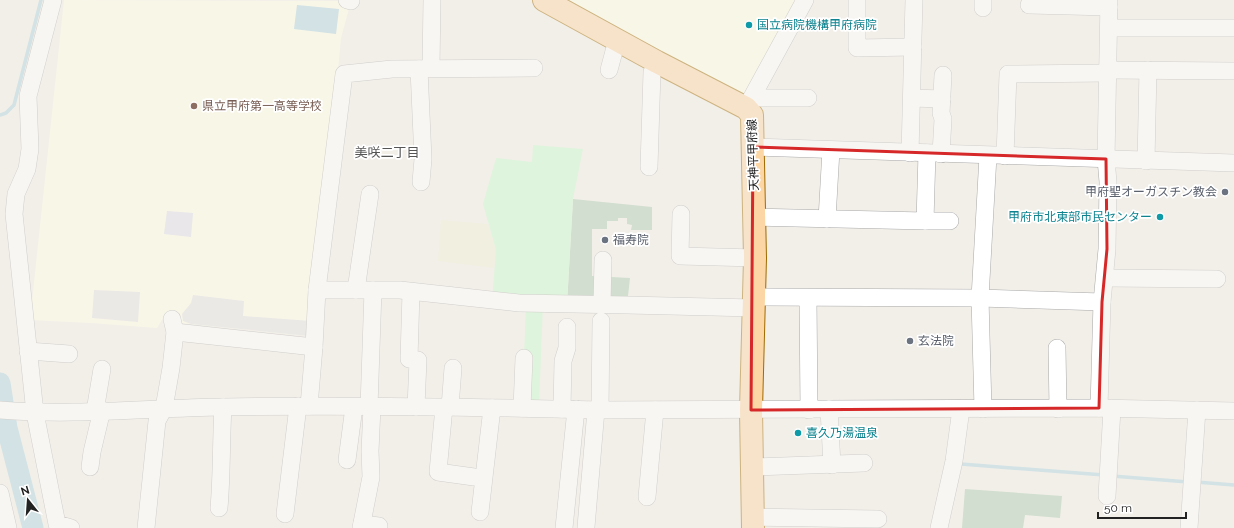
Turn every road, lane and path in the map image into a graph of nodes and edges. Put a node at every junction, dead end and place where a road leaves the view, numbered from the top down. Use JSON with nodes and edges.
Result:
{"nodes":[{"id":1,"x":53,"y":0,"type":"edge"},
{"id":2,"x":432,"y":0,"type":"edge"},
{"id":3,"x":544,"y":0,"type":"edge"},
{"id":4,"x":805,"y":0,"type":"edge"},
{"id":5,"x":857,"y":0,"type":"edge"},
{"id":6,"x":914,"y":0,"type":"edge"},
{"id":7,"x":1109,"y":4,"type":"edge"},
{"id":8,"x":1029,"y":5,"type":"dead end"},
{"id":9,"x":1109,"y":28,"type":"junction"},
{"id":10,"x":1234,"y":28,"type":"edge"},
{"id":11,"x":617,"y":40,"type":"junction"},
{"id":12,"x":913,"y":47,"type":"junction"},
{"id":13,"x":657,"y":62,"type":"junction"},
{"id":14,"x":534,"y":68,"type":"dead end"},
{"id":15,"x":425,"y":69,"type":"junction"},
{"id":16,"x":609,"y":70,"type":"dead end"},
{"id":17,"x":1148,"y":70,"type":"junction"},
{"id":18,"x":1234,"y":70,"type":"edge"},
{"id":19,"x":1108,"y":71,"type":"junction"},
{"id":20,"x":943,"y":75,"type":"dead end"},
{"id":21,"x":808,"y":98,"type":"dead end"},
{"id":22,"x":912,"y":98,"type":"junction"},
{"id":23,"x":942,"y":99,"type":"junction"},
{"id":24,"x":749,"y":103,"type":"junction"},
{"id":25,"x":752,"y":147,"type":"junction"},
{"id":26,"x":831,"y":150,"type":"junction"},
{"id":27,"x":926,"y":153,"type":"junction"},
{"id":28,"x":996,"y":156,"type":"junction"},
{"id":29,"x":1106,"y":159,"type":"junction"},
{"id":30,"x":1146,"y":160,"type":"junction"},
{"id":31,"x":1234,"y":164,"type":"edge"},
{"id":32,"x":649,"y":167,"type":"dead end"},
{"id":33,"x":421,"y":182,"type":"dead end"},
{"id":34,"x":370,"y":194,"type":"dead end"},
{"id":35,"x":681,"y":214,"type":"dead end"},
{"id":36,"x":754,"y":217,"type":"junction"},
{"id":37,"x":827,"y":219,"type":"junction"},
{"id":38,"x":925,"y":221,"type":"junction"},
{"id":39,"x":950,"y":221,"type":"dead end"},
{"id":40,"x":755,"y":258,"type":"junction"},
{"id":41,"x":603,"y":260,"type":"dead end"},
{"id":42,"x":1104,"y":278,"type":"junction"},
{"id":43,"x":1217,"y":279,"type":"dead end"},
{"id":44,"x":318,"y":290,"type":"junction"},
{"id":45,"x":356,"y":290,"type":"junction"},
{"id":46,"x":373,"y":290,"type":"junction"},
{"id":47,"x":411,"y":292,"type":"junction"},
{"id":48,"x":808,"y":298,"type":"junction"},
{"id":49,"x":980,"y":298,"type":"junction"},
{"id":50,"x":1102,"y":302,"type":"junction"},
{"id":51,"x":754,"y":303,"type":"junction"},
{"id":52,"x":602,"y":304,"type":"junction"},
{"id":53,"x":602,"y":321,"type":"dead end"},
{"id":54,"x":567,"y":327,"type":"dead end"},
{"id":55,"x":314,"y":347,"type":"junction"},
{"id":56,"x":1057,"y":348,"type":"dead end"},
{"id":57,"x":28,"y":351,"type":"junction"},
{"id":58,"x":69,"y":354,"type":"dead end"},
{"id":59,"x":524,"y":358,"type":"dead end"},
{"id":60,"x":453,"y":368,"type":"dead end"},
{"id":61,"x":102,"y":369,"type":"dead end"},
{"id":62,"x":303,"y":406,"type":"junction"},
{"id":63,"x":223,"y":407,"type":"junction"},
{"id":64,"x":365,"y":407,"type":"junction"},
{"id":65,"x":416,"y":407,"type":"junction"},
{"id":66,"x":447,"y":407,"type":"junction"},
{"id":67,"x":164,"y":408,"type":"junction"},
{"id":68,"x":492,"y":408,"type":"junction"},
{"id":69,"x":522,"y":408,"type":"junction"},
{"id":70,"x":1105,"y":408,"type":"junction"},
{"id":71,"x":569,"y":409,"type":"junction"},
{"id":72,"x":829,"y":409,"type":"junction"},
{"id":73,"x":983,"y":409,"type":"junction"},
{"id":74,"x":1058,"y":409,"type":"junction"},
{"id":75,"x":0,"y":410,"type":"edge"},
{"id":76,"x":99,"y":410,"type":"junction"},
{"id":77,"x":598,"y":410,"type":"junction"},
{"id":78,"x":655,"y":410,"type":"junction"},
{"id":79,"x":751,"y":410,"type":"junction"},
{"id":80,"x":809,"y":410,"type":"junction"},
{"id":81,"x":961,"y":410,"type":"junction"},
{"id":82,"x":1197,"y":410,"type":"junction"},
{"id":83,"x":1234,"y":411,"type":"edge"},
{"id":84,"x":35,"y":413,"type":"junction"},
{"id":85,"x":347,"y":460,"type":"dead end"},
{"id":86,"x":864,"y":463,"type":"dead end"},
{"id":87,"x":832,"y":464,"type":"junction"},
{"id":88,"x":90,"y":467,"type":"dead end"},
{"id":89,"x":752,"y":467,"type":"junction"},
{"id":90,"x":474,"y":477,"type":"dead end"},
{"id":91,"x":0,"y":493,"type":"edge"},
{"id":92,"x":1107,"y":496,"type":"dead end"},
{"id":93,"x":647,"y":497,"type":"dead end"},
{"id":94,"x":219,"y":508,"type":"dead end"},
{"id":95,"x":480,"y":512,"type":"dead end"},
{"id":96,"x":286,"y":514,"type":"dead end"},
{"id":97,"x":4,"y":519,"type":"edge"},
{"id":98,"x":878,"y":520,"type":"dead end"},
{"id":99,"x":752,"y":522,"type":"edge"},
{"id":100,"x":367,"y":526,"type":"edge"},
{"id":101,"x":62,"y":527,"type":"edge"},
{"id":102,"x":586,"y":527,"type":"edge"},
{"id":103,"x":146,"y":528,"type":"edge"},
{"id":104,"x":564,"y":528,"type":"edge"},
{"id":105,"x":939,"y":528,"type":"edge"},
{"id":106,"x":1189,"y":528,"type":"edge"}],
"edges":[{"from":1,"to":57,"type":"street"},
{"from":2,"to":15,"type":"street"},
{"from":3,"to":11,"type":"main road","name":"天神平甲府線"},
{"from":4,"to":24,"type":"street"},
{"from":5,"to":12,"type":"street"},
{"from":6,"to":12,"type":"street"},
{"from":7,"to":8,"type":"street"},
{"from":7,"to":9,"type":"street"},
{"from":9,"to":10,"type":"street"},
{"from":9,"to":19,"type":"street"},
{"from":11,"to":13,"type":"main road","name":"天神平甲府線"},
{"from":11,"to":16,"type":"street"},
{"from":12,"to":22,"type":"street"},
{"from":13,"to":24,"type":"main road","name":"天神平甲府線"},
{"from":13,"to":32,"type":"street"},
{"from":14,"to":15,"type":"street"},
{"from":15,"to":33,"type":"street"},
{"from":15,"to":44,"type":"street"},
{"from":17,"to":18,"type":"street"},
{"from":17,"to":19,"type":"street"},
{"from":17,"to":30,"type":"street"},
{"from":19,"to":28,"type":"street"},
{"from":19,"to":29,"type":"street"},
{"from":20,"to":23,"type":"street"},
{"from":21,"to":24,"type":"street"},
{"from":22,"to":23,"type":"street"},
{"from":22,"to":27,"type":"street"},
{"from":23,"to":27,"type":"street"},
{"from":24,"to":25,"type":"main road","name":"天神平甲府線"},
{"from":25,"to":26,"type":"street"},
{"from":25,"to":36,"type":"main road","name":"天神平甲府線"},
{"from":26,"to":27,"type":"street"},
{"from":26,"to":37,"type":"street"},
{"from":27,"to":28,"type":"street"},
{"from":27,"to":38,"type":"street"},
{"from":28,"to":29,"type":"street"},
{"from":28,"to":49,"type":"street"},
{"from":29,"to":30,"type":"street"},
{"from":29,"to":42,"type":"street"},
{"from":30,"to":31,"type":"street"},
{"from":34,"to":45,"type":"street"},
{"from":35,"to":40,"type":"street"},
{"from":36,"to":37,"type":"street"},
{"from":36,"to":40,"type":"main road","name":"天神平甲府線"},
{"from":37,"to":38,"type":"street"},
{"from":38,"to":39,"type":"street"},
{"from":40,"to":51,"type":"main road","name":"天神平甲府線"},
{"from":41,"to":52,"type":"street"},
{"from":42,"to":43,"type":"street"},
{"from":42,"to":50,"type":"street"},
{"from":44,"to":45,"type":"street"},
{"from":44,"to":55,"type":"street"},
{"from":45,"to":46,"type":"street"},
{"from":46,"to":47,"type":"street"},
{"from":46,"to":64,"type":"street"},
{"from":47,"to":52,"type":"street"},
{"from":47,"to":65,"type":"street"},
{"from":48,"to":49,"type":"street"},
{"from":48,"to":51,"type":"street"},
{"from":48,"to":80,"type":"street"},
{"from":49,"to":50,"type":"street"},
{"from":49,"to":73,"type":"street"},
{"from":50,"to":70,"type":"street"},
{"from":51,"to":52,"type":"street"},
{"from":51,"to":79,"type":"main road","name":"天神平甲府線"},
{"from":53,"to":77,"type":"street"},
{"from":54,"to":71,"type":"street"},
{"from":55,"to":62,"type":"street"},
{"from":55,"to":67,"type":"street"},
{"from":56,"to":74,"type":"street"},
{"from":57,"to":58,"type":"street"},
{"from":57,"to":84,"type":"street"},
{"from":59,"to":69,"type":"street"},
{"from":60,"to":66,"type":"street"},
{"from":61,"to":76,"type":"street"},
{"from":62,"to":63,"type":"street"},
{"from":62,"to":64,"type":"street"},
{"from":62,"to":96,"type":"street"},
{"from":63,"to":67,"type":"street"},
{"from":63,"to":94,"type":"street"},
{"from":64,"to":65,"type":"street"},
{"from":64,"to":85,"type":"street"},
{"from":64,"to":100,"type":"street"},
{"from":65,"to":66,"type":"street"},
{"from":66,"to":68,"type":"street"},
{"from":66,"to":90,"type":"street"},
{"from":67,"to":76,"type":"street"},
{"from":67,"to":103,"type":"street"},
{"from":68,"to":69,"type":"street"},
{"from":68,"to":95,"type":"street"},
{"from":69,"to":71,"type":"street"},
{"from":70,"to":74,"type":"street"},
{"from":70,"to":82,"type":"street"},
{"from":70,"to":92,"type":"street"},
{"from":71,"to":77,"type":"street"},
{"from":71,"to":104,"type":"street"},
{"from":72,"to":80,"type":"street"},
{"from":72,"to":81,"type":"street"},
{"from":72,"to":87,"type":"street"},
{"from":73,"to":74,"type":"street"},
{"from":73,"to":81,"type":"street"},
{"from":75,"to":84,"type":"street"},
{"from":76,"to":84,"type":"street"},
{"from":76,"to":88,"type":"street"},
{"from":77,"to":78,"type":"street"},
{"from":77,"to":102,"type":"street"},
{"from":78,"to":79,"type":"street"},
{"from":78,"to":93,"type":"street"},
{"from":79,"to":80,"type":"street"},
{"from":79,"to":89,"type":"main road","name":"天神平甲府線"},
{"from":81,"to":105,"type":"street"},
{"from":82,"to":83,"type":"street"},
{"from":82,"to":106,"type":"street"},
{"from":84,"to":101,"type":"street"},
{"from":86,"to":87,"type":"street"},
{"from":87,"to":89,"type":"street"},
{"from":89,"to":99,"type":"main road","name":"天神平甲府線"},
{"from":91,"to":97,"type":"street"},
{"from":98,"to":99,"type":"street"}]}
